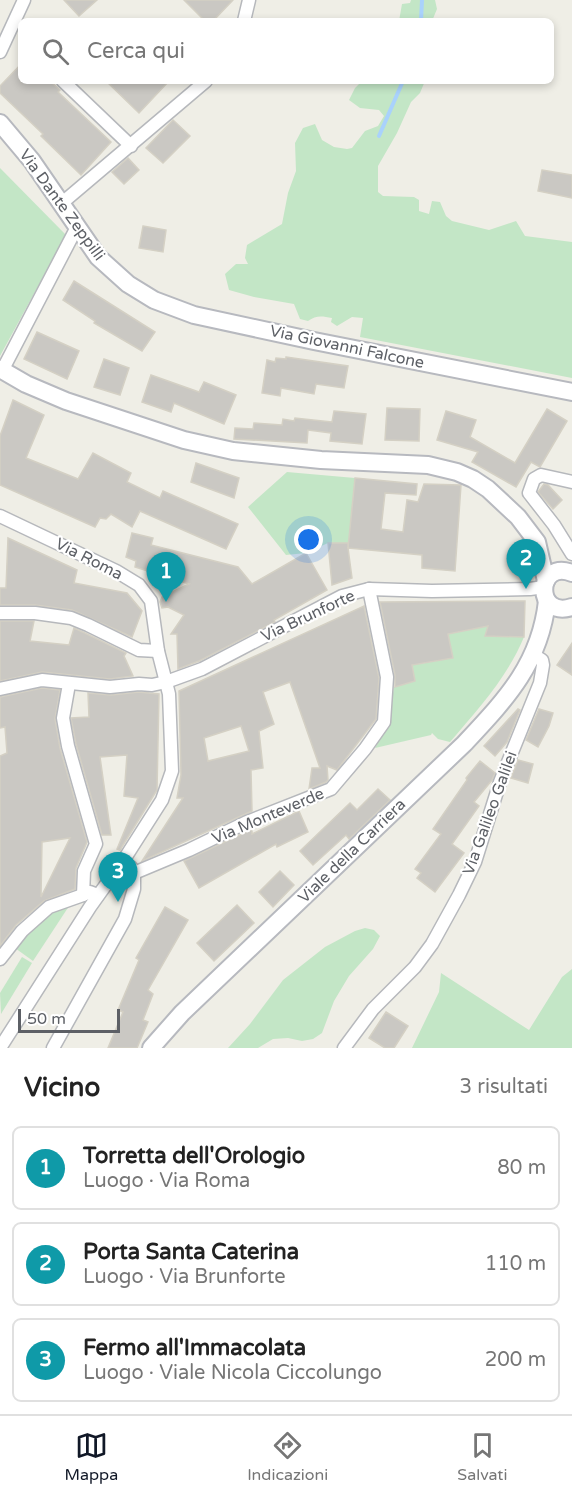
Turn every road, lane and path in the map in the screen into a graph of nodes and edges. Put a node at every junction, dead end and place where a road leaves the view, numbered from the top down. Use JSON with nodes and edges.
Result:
{"nodes":[{"id":1,"x":24,"y":0,"type":"edge"},
{"id":2,"x":249,"y":0,"type":"edge"},
{"id":3,"x":245,"y":18,"type":"edge"},
{"id":4,"x":10,"y":30,"type":"junction"},
{"id":5,"x":18,"y":37,"type":"edge"},
{"id":6,"x":0,"y":52,"type":"edge"},
{"id":7,"x":66,"y":84,"type":"edge"},
{"id":8,"x":203,"y":84,"type":"edge"},
{"id":9,"x":0,"y":123,"type":"edge"},
{"id":10,"x":131,"y":146,"type":"junction"},
{"id":11,"x":62,"y":203,"type":"junction"},
{"id":12,"x":77,"y":227,"type":"junction"},
{"id":13,"x":128,"y":284,"type":"joint"},
{"id":14,"x":1,"y":370,"type":"edge"},
{"id":15,"x":572,"y":392,"type":"edge"},
{"id":16,"x":572,"y":482,"type":"edge"},
{"id":17,"x":0,"y":516,"type":"edge"},
{"id":18,"x":537,"y":542,"type":"junction"},
{"id":19,"x":572,"y":554,"type":"edge"},
{"id":20,"x":569,"y":571,"type":"edge"},
{"id":21,"x":369,"y":589,"type":"junction"},
{"id":22,"x":546,"y":589,"type":"junction"},
{"id":23,"x":569,"y":608,"type":"edge"},
{"id":24,"x":0,"y":613,"type":"edge"},
{"id":25,"x":536,"y":649,"type":"junction"},
{"id":26,"x":158,"y":651,"type":"junction"},
{"id":27,"x":169,"y":681,"type":"junction"},
{"id":28,"x":69,"y":684,"type":"junction"},
{"id":29,"x":0,"y":688,"type":"edge"},
{"id":30,"x":126,"y":858,"type":"junction"},
{"id":31,"x":134,"y":873,"type":"junction"},
{"id":32,"x":84,"y":895,"type":"junction"},
{"id":33,"x":98,"y":895,"type":"junction"},
{"id":34,"x":0,"y":959,"type":"edge"},
{"id":35,"x":0,"y":1048,"type":"edge"},
{"id":36,"x":53,"y":1048,"type":"edge"},
{"id":37,"x":151,"y":1048,"type":"edge"},
{"id":38,"x":344,"y":1048,"type":"edge"}],
"edges":[{"from":1,"to":4,"type":"street"},
{"from":2,"to":3,"type":"street"},
{"from":4,"to":5,"type":"street"},
{"from":4,"to":6,"type":"street"},
{"from":7,"to":10,"type":"street"},
{"from":8,"to":10,"type":"street"},
{"from":9,"to":11,"type":"main road","name":"Via Dante Zeppilli"},
{"from":10,"to":11,"type":"street"},
{"from":11,"to":12,"type":"main road","name":"Via Dante Zeppilli"},
{"from":12,"to":13,"type":"main road","name":"Via Dante Zeppilli"},
{"from":12,"to":14,"type":"street"},
{"from":13,"to":15,"type":"main road","name":"Via Giovanni Falcone"},
{"from":14,"to":18,"type":"main road"},
{"from":16,"to":19,"type":"street"},
{"from":17,"to":26,"type":"street","name":"Via Roma"},
{"from":18,"to":20,"type":"main road"},
{"from":18,"to":22,"type":"main road"},
{"from":20,"to":22,"type":"main road"},
{"from":21,"to":22,"type":"street","name":"Via Brunforte"},
{"from":21,"to":27,"type":"street","name":"Via Brunforte"},
{"from":21,"to":31,"type":"street","name":"Via Monteverde"},
{"from":22,"to":23,"type":"main road"},
{"from":22,"to":25,"type":"main road","name":"Viale della Carriera"},
{"from":23,"to":25,"type":"main road","name":"Viale della Carriera"},
{"from":24,"to":26,"type":"street"},
{"from":25,"to":37,"type":"main road","name":"Viale della Carriera"},
{"from":25,"to":38,"type":"street","name":"Via Galileo Galilei"},
{"from":26,"to":27,"type":"street","name":"Via Roma"},
{"from":27,"to":28,"type":"street","name":"Via Brunforte"},
{"from":27,"to":30,"type":"street","name":"Via Roma"},
{"from":28,"to":29,"type":"street","name":"Via Brunforte"},
{"from":28,"to":32,"type":"street"},
{"from":30,"to":31,"type":"street"},
{"from":30,"to":33,"type":"street","name":"Via Roma"},
{"from":31,"to":36,"type":"street"},
{"from":32,"to":33,"type":"street"},
{"from":32,"to":34,"type":"street"},
{"from":33,"to":35,"type":"street","name":"Via Roma"}]}
